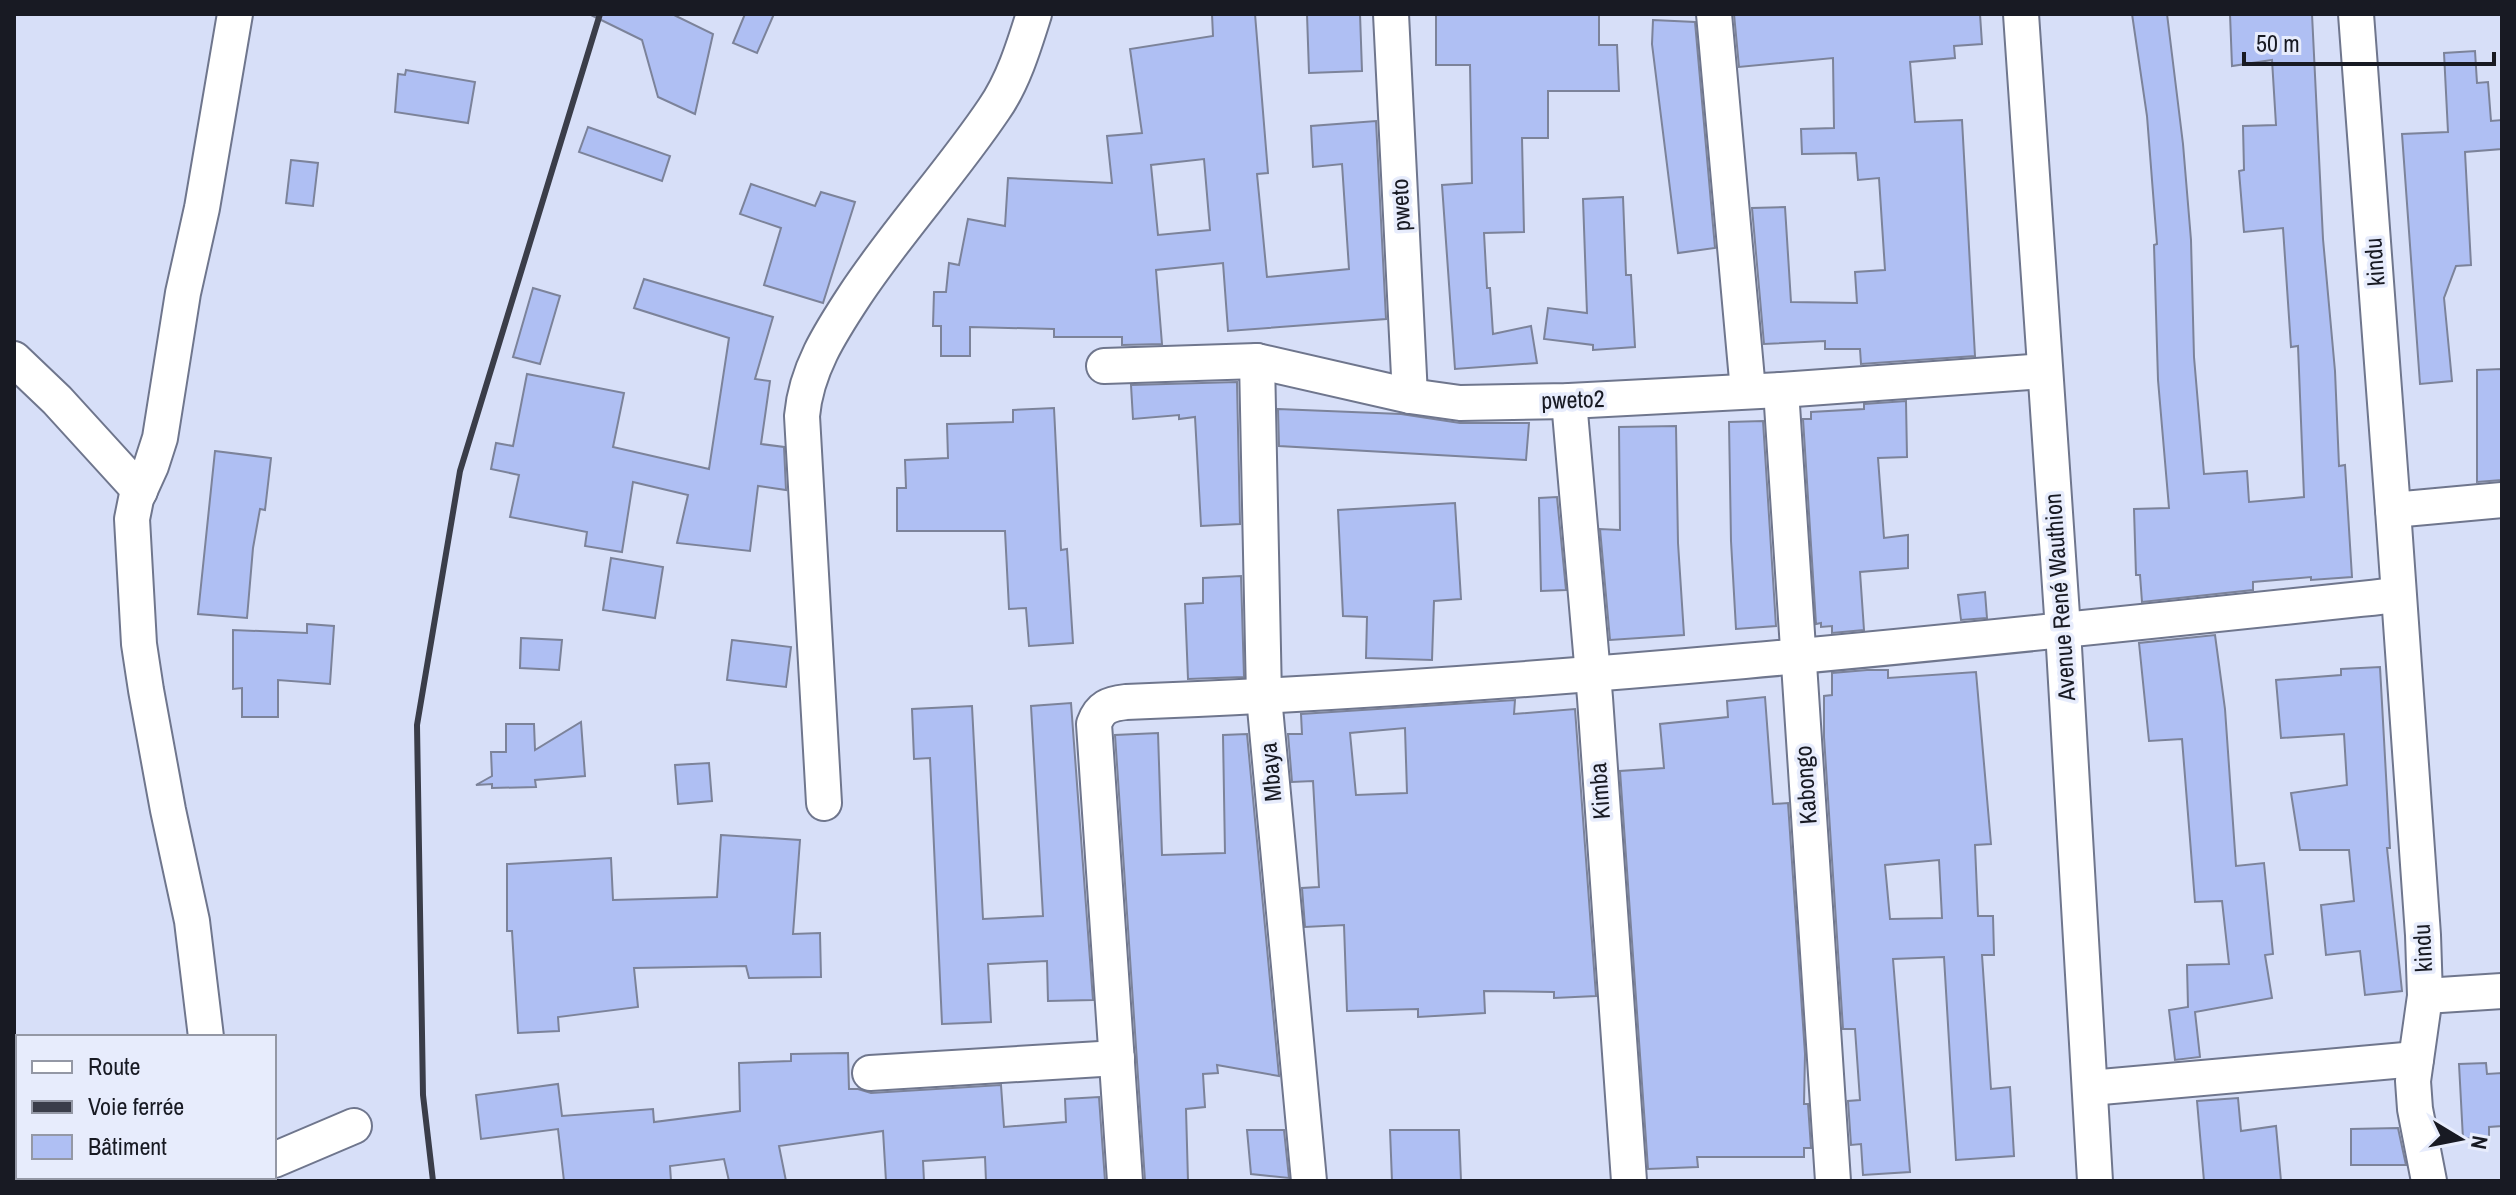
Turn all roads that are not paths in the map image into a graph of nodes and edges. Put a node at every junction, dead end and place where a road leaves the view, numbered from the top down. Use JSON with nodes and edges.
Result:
{"nodes":[{"id":1,"x":235,"y":14,"type":"edge"},
{"id":2,"x":1034,"y":14,"type":"edge"},
{"id":3,"x":1391,"y":14,"type":"edge"},
{"id":4,"x":1714,"y":14,"type":"edge"},
{"id":5,"x":2021,"y":14,"type":"edge"},
{"id":6,"x":2356,"y":14,"type":"edge"},
{"id":7,"x":14,"y":359,"type":"edge"},
{"id":8,"x":1257,"y":361,"type":"junction"},
{"id":9,"x":1104,"y":366,"type":"dead end"},
{"id":10,"x":2045,"y":371,"type":"junction"},
{"id":11,"x":1764,"y":390,"type":"junction"},
{"id":12,"x":1410,"y":396,"type":"junction"},
{"id":13,"x":1569,"y":401,"type":"junction"},
{"id":14,"x":140,"y":491,"type":"junction"},
{"id":15,"x":2502,"y":500,"type":"edge"},
{"id":16,"x":2393,"y":510,"type":"junction"},
{"id":17,"x":2398,"y":595,"type":"junction"},
{"id":18,"x":2063,"y":630,"type":"junction"},
{"id":19,"x":1797,"y":654,"type":"junction"},
{"id":20,"x":1592,"y":674,"type":"junction"},
{"id":21,"x":1264,"y":697,"type":"junction"},
{"id":22,"x":824,"y":803,"type":"dead end"},
{"id":23,"x":2502,"y":991,"type":"edge"},
{"id":24,"x":2425,"y":996,"type":"junction"},
{"id":25,"x":206,"y":1035,"type":"edge"},
{"id":26,"x":1117,"y":1058,"type":"junction"},
{"id":27,"x":2416,"y":1059,"type":"junction"},
{"id":28,"x":870,"y":1073,"type":"dead end"},
{"id":29,"x":2090,"y":1088,"type":"junction"},
{"id":30,"x":354,"y":1126,"type":"dead end"},
{"id":31,"x":276,"y":1159,"type":"edge"},
{"id":32,"x":1125,"y":1181,"type":"edge"},
{"id":33,"x":1309,"y":1181,"type":"edge"},
{"id":34,"x":1629,"y":1181,"type":"edge"},
{"id":35,"x":1833,"y":1181,"type":"edge"},
{"id":36,"x":2095,"y":1181,"type":"edge"},
{"id":37,"x":2429,"y":1181,"type":"edge"}],
"edges":[{"from":1,"to":14,"type":"street"},
{"from":2,"to":22,"type":"street"},
{"from":3,"to":12,"type":"street","name":"pweto"},
{"from":4,"to":11,"type":"street","name":"Kabongo"},
{"from":5,"to":10,"type":"street","name":"Avenue René Wauthion"},
{"from":6,"to":16,"type":"street","name":"kindu"},
{"from":7,"to":14,"type":"street"},
{"from":8,"to":9,"type":"street","name":"pweto2"},
{"from":8,"to":12,"type":"street","name":"pweto2"},
{"from":8,"to":21,"type":"street","name":"Mbaya"},
{"from":10,"to":11,"type":"street","name":"pweto2"},
{"from":10,"to":18,"type":"street","name":"Avenue René Wauthion"},
{"from":11,"to":13,"type":"street","name":"pweto2"},
{"from":11,"to":19,"type":"street","name":"Kabongo"},
{"from":12,"to":13,"type":"street","name":"pweto2"},
{"from":13,"to":20,"type":"street","name":"Kimba"},
{"from":14,"to":25,"type":"street"},
{"from":15,"to":16,"type":"street"},
{"from":16,"to":17,"type":"street","name":"kindu"},
{"from":17,"to":18,"type":"street"},
{"from":17,"to":24,"type":"street","name":"kindu"},
{"from":18,"to":19,"type":"street"},
{"from":18,"to":29,"type":"street","name":"Avenue René Wauthion"},
{"from":19,"to":20,"type":"street"},
{"from":19,"to":35,"type":"street","name":"Kabongo"},
{"from":20,"to":21,"type":"street"},
{"from":20,"to":34,"type":"street","name":"Kimba"},
{"from":21,"to":26,"type":"street"},
{"from":21,"to":33,"type":"street","name":"Mbaya"},
{"from":23,"to":24,"type":"street"},
{"from":24,"to":27,"type":"street","name":"kindu"},
{"from":26,"to":28,"type":"street"},
{"from":26,"to":32,"type":"street"},
{"from":27,"to":29,"type":"street"},
{"from":27,"to":37,"type":"street","name":"kindu"},
{"from":29,"to":36,"type":"street","name":"Avenue René Wauthion"},
{"from":30,"to":31,"type":"street"}]}
